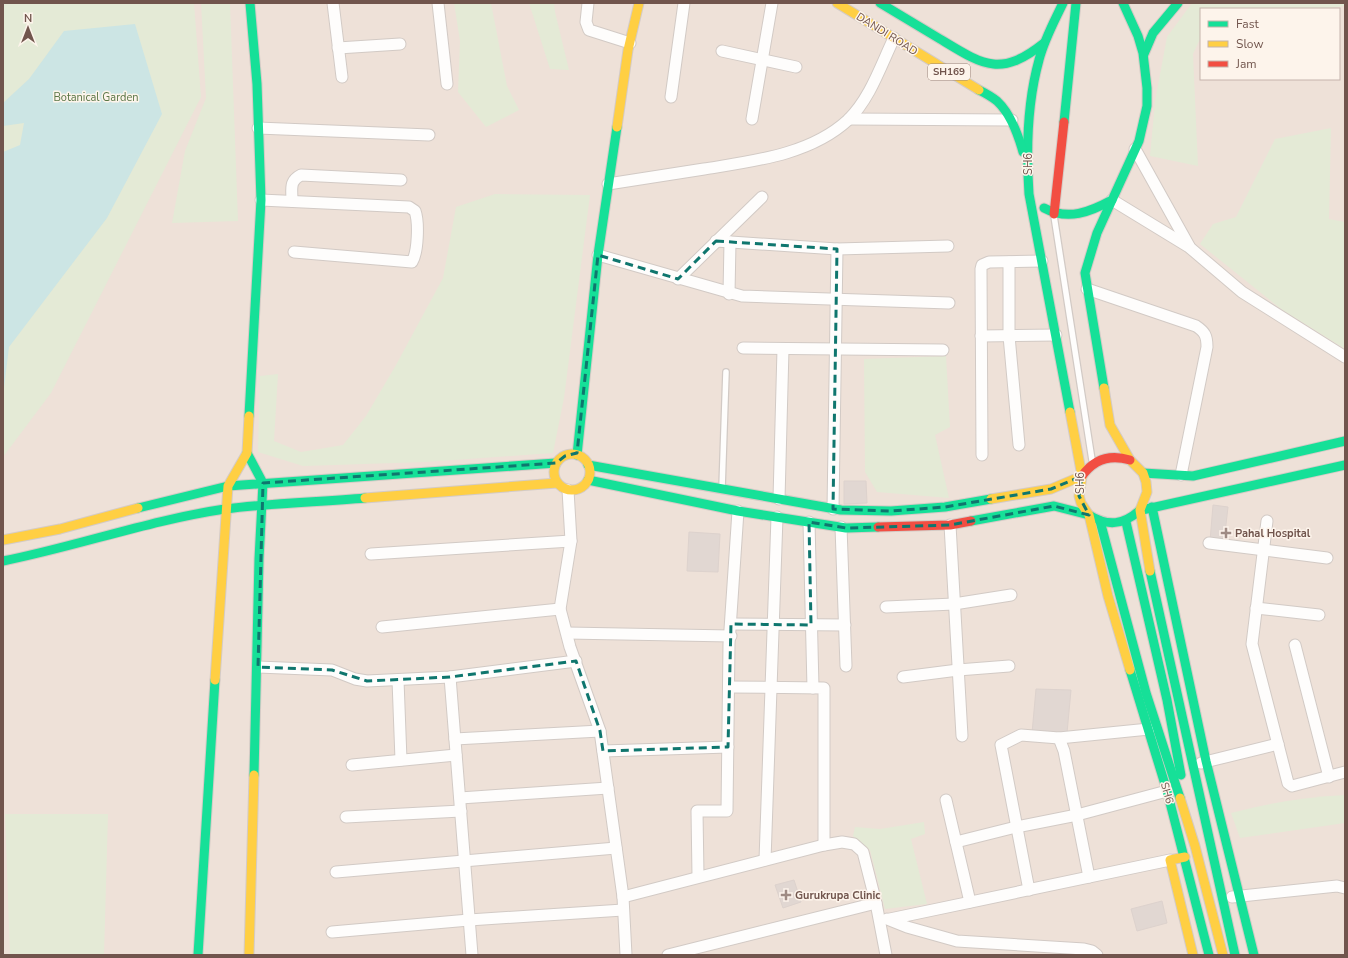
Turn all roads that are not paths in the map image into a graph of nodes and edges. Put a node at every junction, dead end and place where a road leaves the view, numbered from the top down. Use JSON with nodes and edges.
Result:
{"nodes":[{"id":1,"x":250,"y":3,"type":"edge"},
{"id":2,"x":333,"y":3,"type":"edge"},
{"id":3,"x":438,"y":3,"type":"edge"},
{"id":4,"x":588,"y":3,"type":"edge"},
{"id":5,"x":639,"y":3,"type":"edge"},
{"id":6,"x":684,"y":3,"type":"edge"},
{"id":7,"x":772,"y":3,"type":"edge"},
{"id":8,"x":837,"y":3,"type":"edge"},
{"id":9,"x":880,"y":3,"type":"edge"},
{"id":10,"x":1063,"y":3,"type":"edge"},
{"id":11,"x":1076,"y":3,"type":"edge"},
{"id":12,"x":1124,"y":3,"type":"edge"},
{"id":13,"x":1178,"y":3,"type":"edge"},
{"id":14,"x":894,"y":38,"type":"junction"},
{"id":15,"x":630,"y":43,"type":"junction"},
{"id":16,"x":1044,"y":43,"type":"junction"},
{"id":17,"x":400,"y":44,"type":"dead end"},
{"id":18,"x":338,"y":48,"type":"junction"},
{"id":19,"x":722,"y":51,"type":"dead end"},
{"id":20,"x":1144,"y":54,"type":"junction"},
{"id":21,"x":762,"y":59,"type":"junction"},
{"id":22,"x":796,"y":67,"type":"dead end"},
{"id":23,"x":342,"y":78,"type":"dead end"},
{"id":24,"x":447,"y":84,"type":"dead end"},
{"id":25,"x":671,"y":97,"type":"dead end"},
{"id":26,"x":752,"y":119,"type":"dead end"},
{"id":27,"x":849,"y":119,"type":"junction"},
{"id":28,"x":1012,"y":120,"type":"junction"},
{"id":29,"x":258,"y":128,"type":"junction"},
{"id":30,"x":430,"y":135,"type":"dead end"},
{"id":31,"x":1135,"y":149,"type":"junction"},
{"id":32,"x":1027,"y":168,"type":"junction"},
{"id":33,"x":401,"y":180,"type":"dead end"},
{"id":34,"x":608,"y":184,"type":"junction"},
{"id":35,"x":1029,"y":194,"type":"junction"},
{"id":36,"x":762,"y":197,"type":"dead end"},
{"id":37,"x":261,"y":200,"type":"junction"},
{"id":38,"x":1112,"y":200,"type":"junction"},
{"id":39,"x":292,"y":201,"type":"junction"},
{"id":40,"x":1054,"y":214,"type":"junction"},
{"id":41,"x":716,"y":241,"type":"junction"},
{"id":42,"x":730,"y":242,"type":"junction"},
{"id":43,"x":948,"y":246,"type":"dead end"},
{"id":44,"x":1189,"y":247,"type":"junction"},
{"id":45,"x":837,"y":249,"type":"junction"},
{"id":46,"x":294,"y":252,"type":"dead end"},
{"id":47,"x":598,"y":255,"type":"junction"},
{"id":48,"x":1042,"y":261,"type":"junction"},
{"id":49,"x":1009,"y":262,"type":"junction"},
{"id":50,"x":678,"y":279,"type":"junction"},
{"id":51,"x":1087,"y":289,"type":"junction"},
{"id":52,"x":729,"y":294,"type":"junction"},
{"id":53,"x":836,"y":300,"type":"junction"},
{"id":54,"x":949,"y":302,"type":"dead end"},
{"id":55,"x":1056,"y":335,"type":"junction"},
{"id":56,"x":981,"y":336,"type":"junction"},
{"id":57,"x":1009,"y":336,"type":"junction"},
{"id":58,"x":743,"y":348,"type":"dead end"},
{"id":59,"x":783,"y":349,"type":"junction"},
{"id":60,"x":836,"y":350,"type":"junction"},
{"id":61,"x":943,"y":350,"type":"dead end"},
{"id":62,"x":1345,"y":357,"type":"edge"},
{"id":63,"x":726,"y":372,"type":"dead end"},
{"id":64,"x":1345,"y":441,"type":"edge"},
{"id":65,"x":1019,"y":446,"type":"dead end"},
{"id":66,"x":247,"y":453,"type":"junction"},
{"id":67,"x":577,"y":455,"type":"junction"},
{"id":68,"x":982,"y":455,"type":"dead end"},
{"id":69,"x":1130,"y":460,"type":"junction"},
{"id":70,"x":556,"y":463,"type":"junction"},
{"id":71,"x":1092,"y":463,"type":"junction"},
{"id":72,"x":588,"y":465,"type":"junction"},
{"id":73,"x":1345,"y":465,"type":"edge"},
{"id":74,"x":1143,"y":473,"type":"junction"},
{"id":75,"x":1181,"y":475,"type":"junction"},
{"id":76,"x":1082,"y":476,"type":"junction"},
{"id":77,"x":588,"y":480,"type":"junction"},
{"id":78,"x":263,"y":483,"type":"junction"},
{"id":79,"x":557,"y":483,"type":"junction"},
{"id":80,"x":228,"y":486,"type":"junction"},
{"id":81,"x":722,"y":488,"type":"junction"},
{"id":82,"x":568,"y":490,"type":"junction"},
{"id":83,"x":779,"y":499,"type":"junction"},
{"id":84,"x":262,"y":507,"type":"junction"},
{"id":85,"x":1152,"y":508,"type":"junction"},
{"id":86,"x":226,"y":509,"type":"junction"},
{"id":87,"x":833,"y":509,"type":"junction"},
{"id":88,"x":1140,"y":510,"type":"junction"},
{"id":89,"x":738,"y":511,"type":"junction"},
{"id":90,"x":1089,"y":515,"type":"junction"},
{"id":91,"x":777,"y":517,"type":"junction"},
{"id":92,"x":1100,"y":521,"type":"junction"},
{"id":93,"x":1267,"y":521,"type":"dead end"},
{"id":94,"x":809,"y":522,"type":"junction"},
{"id":95,"x":1126,"y":522,"type":"junction"},
{"id":96,"x":950,"y":525,"type":"junction"},
{"id":97,"x":841,"y":527,"type":"junction"},
{"id":98,"x":3,"y":540,"type":"edge"},
{"id":99,"x":571,"y":541,"type":"junction"},
{"id":100,"x":1209,"y":543,"type":"dead end"},
{"id":101,"x":1263,"y":551,"type":"junction"},
{"id":102,"x":371,"y":554,"type":"dead end"},
{"id":103,"x":1327,"y":558,"type":"dead end"},
{"id":104,"x":3,"y":561,"type":"edge"},
{"id":105,"x":1011,"y":595,"type":"dead end"},
{"id":106,"x":954,"y":604,"type":"junction"},
{"id":107,"x":886,"y":607,"type":"dead end"},
{"id":108,"x":1256,"y":608,"type":"junction"},
{"id":109,"x":560,"y":609,"type":"junction"},
{"id":110,"x":1319,"y":615,"type":"dead end"},
{"id":111,"x":731,"y":624,"type":"junction"},
{"id":112,"x":775,"y":625,"type":"junction"},
{"id":113,"x":811,"y":625,"type":"junction"},
{"id":114,"x":845,"y":625,"type":"junction"},
{"id":115,"x":382,"y":627,"type":"dead end"},
{"id":116,"x":567,"y":633,"type":"junction"},
{"id":117,"x":731,"y":636,"type":"junction"},
{"id":118,"x":1295,"y":645,"type":"dead end"},
{"id":119,"x":576,"y":661,"type":"junction"},
{"id":120,"x":846,"y":666,"type":"dead end"},
{"id":121,"x":1009,"y":666,"type":"dead end"},
{"id":122,"x":258,"y":667,"type":"junction"},
{"id":123,"x":958,"y":670,"type":"junction"},
{"id":124,"x":450,"y":677,"type":"junction"},
{"id":125,"x":903,"y":677,"type":"dead end"},
{"id":126,"x":398,"y":680,"type":"junction"},
{"id":127,"x":729,"y":687,"type":"junction"},
{"id":128,"x":813,"y":688,"type":"junction"},
{"id":129,"x":771,"y":689,"type":"junction"},
{"id":130,"x":1149,"y":729,"type":"junction"},
{"id":131,"x":600,"y":731,"type":"junction"},
{"id":132,"x":962,"y":736,"type":"dead end"},
{"id":133,"x":1059,"y":738,"type":"junction"},
{"id":134,"x":455,"y":739,"type":"junction"},
{"id":135,"x":1278,"y":744,"type":"junction"},
{"id":136,"x":728,"y":748,"type":"junction"},
{"id":137,"x":603,"y":750,"type":"junction"},
{"id":138,"x":456,"y":755,"type":"junction"},
{"id":139,"x":401,"y":760,"type":"junction"},
{"id":140,"x":1206,"y":761,"type":"junction"},
{"id":141,"x":352,"y":765,"type":"dead end"},
{"id":142,"x":1192,"y":765,"type":"junction"},
{"id":143,"x":1345,"y":772,"type":"edge"},
{"id":144,"x":1329,"y":777,"type":"junction"},
{"id":145,"x":608,"y":788,"type":"junction"},
{"id":146,"x":1167,"y":791,"type":"junction"},
{"id":147,"x":460,"y":798,"type":"junction"},
{"id":148,"x":946,"y":800,"type":"dead end"},
{"id":149,"x":461,"y":811,"type":"junction"},
{"id":150,"x":1077,"y":815,"type":"junction"},
{"id":151,"x":346,"y":817,"type":"dead end"},
{"id":152,"x":1016,"y":827,"type":"junction"},
{"id":153,"x":956,"y":842,"type":"junction"},
{"id":154,"x":824,"y":845,"type":"junction"},
{"id":155,"x":1195,"y":846,"type":"junction"},
{"id":156,"x":616,"y":848,"type":"junction"},
{"id":157,"x":1185,"y":857,"type":"junction"},
{"id":158,"x":464,"y":860,"type":"junction"},
{"id":159,"x":765,"y":860,"type":"junction"},
{"id":160,"x":1170,"y":860,"type":"junction"},
{"id":161,"x":336,"y":872,"type":"dead end"},
{"id":162,"x":698,"y":876,"type":"junction"},
{"id":163,"x":1089,"y":877,"type":"junction"},
{"id":164,"x":1345,"y":888,"type":"edge"},
{"id":165,"x":1029,"y":890,"type":"junction"},
{"id":166,"x":1239,"y":896,"type":"junction"},
{"id":167,"x":623,"y":897,"type":"junction"},
{"id":168,"x":1222,"y":898,"type":"junction"},
{"id":169,"x":970,"y":902,"type":"junction"},
{"id":170,"x":877,"y":908,"type":"junction"},
{"id":171,"x":623,"y":910,"type":"junction"},
{"id":172,"x":890,"y":919,"type":"junction"},
{"id":173,"x":469,"y":920,"type":"junction"},
{"id":174,"x":332,"y":932,"type":"dead end"},
{"id":175,"x":1015,"y":950,"type":"edge"},
{"id":176,"x":1072,"y":952,"type":"edge"},
{"id":177,"x":198,"y":955,"type":"edge"},
{"id":178,"x":250,"y":955,"type":"edge"},
{"id":179,"x":472,"y":955,"type":"edge"},
{"id":180,"x":626,"y":955,"type":"edge"},
{"id":181,"x":668,"y":955,"type":"edge"},
{"id":182,"x":886,"y":955,"type":"edge"},
{"id":183,"x":1097,"y":955,"type":"edge"},
{"id":184,"x":1193,"y":955,"type":"edge"},
{"id":185,"x":1209,"y":955,"type":"edge"},
{"id":186,"x":1223,"y":955,"type":"edge"},
{"id":187,"x":1235,"y":955,"type":"edge"},
{"id":188,"x":1254,"y":955,"type":"edge"}],
"edges":[{"from":1,"to":29,"type":"main road"},
{"from":2,"to":18,"type":"street"},
{"from":3,"to":24,"type":"street"},
{"from":4,"to":15,"type":"street"},
{"from":5,"to":15,"type":"main road"},
{"from":6,"to":25,"type":"street"},
{"from":7,"to":21,"type":"street"},
{"from":8,"to":14,"type":"main road","name":"DANDI ROAD","number":"SH169"},
{"from":9,"to":16,"type":"main road","name":"DANDI ROAD","number":"SH169"},
{"from":10,"to":16,"type":"main road","name":"SH6"},
{"from":11,"to":40,"type":"main road"},
{"from":12,"to":20,"type":"main road"},
{"from":13,"to":20,"type":"main road"},
{"from":14,"to":27,"type":"street"},
{"from":14,"to":28,"type":"main road","name":"DANDI ROAD","number":"SH169"},
{"from":15,"to":34,"type":"main road"},
{"from":16,"to":32,"type":"main road","name":"SH6"},
{"from":17,"to":18,"type":"street"},
{"from":18,"to":23,"type":"street"},
{"from":19,"to":21,"type":"street"},
{"from":20,"to":31,"type":"main road"},
{"from":21,"to":22,"type":"street"},
{"from":21,"to":26,"type":"street"},
{"from":27,"to":28,"type":"street"},
{"from":27,"to":34,"type":"street"},
{"from":28,"to":32,"type":"main road","name":"DANDI ROAD","number":"SH169"},
{"from":29,"to":30,"type":"street"},
{"from":29,"to":37,"type":"main road"},
{"from":31,"to":38,"type":"main road"},
{"from":31,"to":44,"type":"street"},
{"from":32,"to":35,"type":"main road","name":"SH6"},
{"from":33,"to":39,"type":"street"},
{"from":34,"to":47,"type":"main road"},
{"from":35,"to":40,"type":"main road"},
{"from":35,"to":48,"type":"main road","name":"SH6"},
{"from":36,"to":41,"type":"street"},
{"from":37,"to":39,"type":"street"},
{"from":37,"to":66,"type":"main road"},
{"from":38,"to":40,"type":"main road"},
{"from":38,"to":44,"type":"street"},
{"from":38,"to":51,"type":"main road"},
{"from":39,"to":46,"type":"street"},
{"from":40,"to":71,"type":"lane"},
{"from":41,"to":42,"type":"street"},
{"from":41,"to":50,"type":"street"},
{"from":42,"to":45,"type":"street"},
{"from":42,"to":52,"type":"street"},
{"from":43,"to":45,"type":"street"},
{"from":44,"to":62,"type":"street"},
{"from":45,"to":53,"type":"street"},
{"from":47,"to":50,"type":"street"},
{"from":47,"to":67,"type":"main road"},
{"from":48,"to":49,"type":"street"},
{"from":48,"to":55,"type":"main road","name":"SH6"},
{"from":49,"to":56,"type":"street"},
{"from":49,"to":57,"type":"street"},
{"from":50,"to":52,"type":"street"},
{"from":51,"to":69,"type":"main road"},
{"from":51,"to":75,"type":"street"},
{"from":52,"to":53,"type":"street"},
{"from":53,"to":54,"type":"street"},
{"from":53,"to":60,"type":"street"},
{"from":55,"to":57,"type":"street"},
{"from":55,"to":76,"type":"main road","name":"SH6"},
{"from":56,"to":57,"type":"street"},
{"from":56,"to":68,"type":"street"},
{"from":57,"to":65,"type":"street"},
{"from":58,"to":59,"type":"street"},
{"from":59,"to":60,"type":"street"},
{"from":59,"to":83,"type":"street"},
{"from":60,"to":61,"type":"street"},
{"from":60,"to":87,"type":"street"},
{"from":63,"to":81,"type":"lane"},
{"from":64,"to":75,"type":"main road"},
{"from":66,"to":78,"type":"main road"},
{"from":66,"to":80,"type":"main road"},
{"from":67,"to":70,"type":"main road"},
{"from":67,"to":72,"type":"main road"},
{"from":69,"to":71,"type":"main road"},
{"from":69,"to":74,"type":"main road"},
{"from":70,"to":78,"type":"main road"},
{"from":70,"to":79,"type":"main road"},
{"from":71,"to":76,"type":"main road"},
{"from":72,"to":77,"type":"main road"},
{"from":72,"to":81,"type":"main road"},
{"from":73,"to":85,"type":"main road"},
{"from":74,"to":75,"type":"main road"},
{"from":74,"to":88,"type":"main road"},
{"from":76,"to":87,"type":"main road"},
{"from":76,"to":90,"type":"main road","name":"SH6"},
{"from":77,"to":82,"type":"main road"},
{"from":77,"to":89,"type":"main road"},
{"from":78,"to":80,"type":"main road"},
{"from":78,"to":84,"type":"main road"},
{"from":79,"to":82,"type":"main road"},
{"from":79,"to":84,"type":"main road"},
{"from":80,"to":86,"type":"main road"},
{"from":80,"to":98,"type":"main road"},
{"from":81,"to":83,"type":"main road"},
{"from":82,"to":99,"type":"street"},
{"from":83,"to":87,"type":"main road"},
{"from":84,"to":86,"type":"main road"},
{"from":84,"to":122,"type":"main road"},
{"from":85,"to":88,"type":"main road"},
{"from":85,"to":140,"type":"main road"},
{"from":86,"to":104,"type":"main road"},
{"from":86,"to":177,"type":"main road"},
{"from":88,"to":95,"type":"main road"},
{"from":88,"to":142,"type":"main road"},
{"from":89,"to":91,"type":"main road"},
{"from":89,"to":111,"type":"street"},
{"from":90,"to":92,"type":"main road"},
{"from":90,"to":96,"type":"main road"},
{"from":90,"to":130,"type":"main road","name":"SH6"},
{"from":91,"to":94,"type":"main road"},
{"from":91,"to":112,"type":"street"},
{"from":92,"to":95,"type":"main road"},
{"from":92,"to":155,"type":"main road"},
{"from":93,"to":101,"type":"street"},
{"from":94,"to":97,"type":"main road"},
{"from":94,"to":113,"type":"street"},
{"from":95,"to":155,"type":"main road"},
{"from":96,"to":97,"type":"main road"},
{"from":96,"to":106,"type":"street"},
{"from":97,"to":114,"type":"street"},
{"from":99,"to":102,"type":"street"},
{"from":99,"to":109,"type":"street"},
{"from":100,"to":101,"type":"street"},
{"from":101,"to":103,"type":"street"},
{"from":101,"to":108,"type":"street"},
{"from":105,"to":106,"type":"street"},
{"from":106,"to":107,"type":"street"},
{"from":106,"to":123,"type":"street"},
{"from":108,"to":110,"type":"street"},
{"from":108,"to":135,"type":"street"},
{"from":109,"to":115,"type":"street"},
{"from":109,"to":116,"type":"street"},
{"from":111,"to":112,"type":"street"},
{"from":111,"to":117,"type":"street"},
{"from":112,"to":113,"type":"street"},
{"from":112,"to":129,"type":"street"},
{"from":113,"to":114,"type":"street"},
{"from":113,"to":128,"type":"street"},
{"from":114,"to":120,"type":"street"},
{"from":116,"to":117,"type":"street"},
{"from":116,"to":119,"type":"street"},
{"from":117,"to":127,"type":"street"},
{"from":118,"to":144,"type":"street"},
{"from":119,"to":124,"type":"street"},
{"from":119,"to":131,"type":"street"},
{"from":121,"to":123,"type":"street"},
{"from":122,"to":126,"type":"street"},
{"from":122,"to":178,"type":"main road"},
{"from":123,"to":125,"type":"street"},
{"from":123,"to":132,"type":"street"},
{"from":124,"to":126,"type":"street"},
{"from":124,"to":134,"type":"street"},
{"from":126,"to":139,"type":"street"},
{"from":127,"to":129,"type":"street"},
{"from":127,"to":136,"type":"street"},
{"from":128,"to":129,"type":"street"},
{"from":128,"to":154,"type":"street"},
{"from":129,"to":159,"type":"street"},
{"from":130,"to":133,"type":"street"},
{"from":130,"to":146,"type":"main road","name":"SH6"},
{"from":131,"to":134,"type":"street"},
{"from":131,"to":137,"type":"street"},
{"from":133,"to":150,"type":"street"},
{"from":133,"to":152,"type":"street"},
{"from":134,"to":138,"type":"street"},
{"from":135,"to":140,"type":"street"},
{"from":135,"to":144,"type":"street"},
{"from":136,"to":137,"type":"street"},
{"from":136,"to":162,"type":"street"},
{"from":137,"to":145,"type":"street"},
{"from":138,"to":139,"type":"street"},
{"from":138,"to":147,"type":"street"},
{"from":139,"to":141,"type":"street"},
{"from":140,"to":142,"type":"street"},
{"from":140,"to":166,"type":"main road"},
{"from":142,"to":168,"type":"main road"},
{"from":143,"to":144,"type":"street"},
{"from":145,"to":147,"type":"street"},
{"from":145,"to":156,"type":"street"},
{"from":146,"to":150,"type":"street"},
{"from":146,"to":157,"type":"main road","name":"SH6"},
{"from":147,"to":149,"type":"street"},
{"from":148,"to":153,"type":"street"},
{"from":149,"to":151,"type":"street"},
{"from":149,"to":158,"type":"street"},
{"from":150,"to":152,"type":"street"},
{"from":150,"to":163,"type":"street"},
{"from":152,"to":153,"type":"street"},
{"from":152,"to":165,"type":"street"},
{"from":153,"to":169,"type":"street"},
{"from":154,"to":159,"type":"street"},
{"from":154,"to":170,"type":"street"},
{"from":155,"to":186,"type":"main road"},
{"from":156,"to":158,"type":"street"},
{"from":156,"to":167,"type":"street"},
{"from":157,"to":160,"type":"main road"},
{"from":157,"to":185,"type":"main road","name":"SH6"},
{"from":158,"to":161,"type":"street"},
{"from":158,"to":173,"type":"street"},
{"from":159,"to":162,"type":"street"},
{"from":160,"to":163,"type":"street"},
{"from":160,"to":184,"type":"main road"},
{"from":162,"to":167,"type":"street"},
{"from":163,"to":165,"type":"street"},
{"from":164,"to":166,"type":"street"},
{"from":165,"to":169,"type":"street"},
{"from":166,"to":168,"type":"street"},
{"from":166,"to":188,"type":"main road"},
{"from":167,"to":171,"type":"street"},
{"from":168,"to":187,"type":"main road"},
{"from":169,"to":172,"type":"street"},
{"from":170,"to":172,"type":"street"},
{"from":170,"to":181,"type":"street"},
{"from":170,"to":182,"type":"street"},
{"from":171,"to":173,"type":"street"},
{"from":171,"to":180,"type":"street"},
{"from":172,"to":175,"type":"street"},
{"from":173,"to":174,"type":"street"},
{"from":173,"to":179,"type":"street"},
{"from":175,"to":176,"type":"street"},
{"from":176,"to":183,"type":"street"}]}
